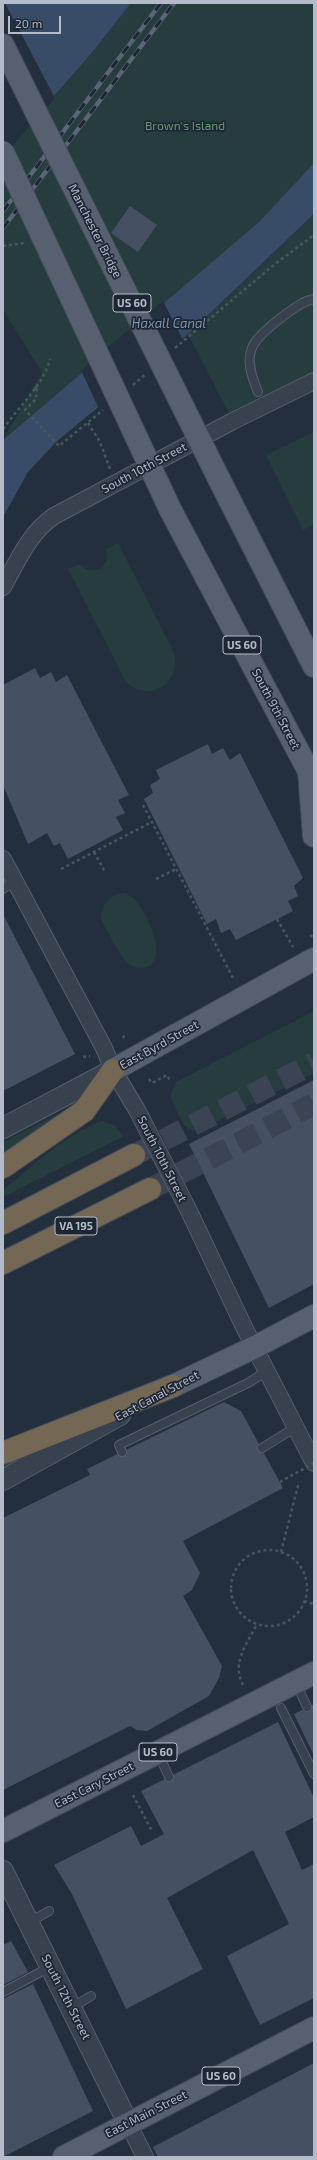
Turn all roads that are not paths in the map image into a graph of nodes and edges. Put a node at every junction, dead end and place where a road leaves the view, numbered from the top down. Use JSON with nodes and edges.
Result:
{"nodes":[{"id":1,"x":3,"y":45,"type":"edge"},
{"id":2,"x":3,"y":152,"type":"edge"},
{"id":3,"x":314,"y":299,"type":"edge"},
{"id":4,"x":314,"y":381,"type":"edge"},
{"id":5,"x":258,"y":392,"type":"dead end"},
{"id":6,"x":3,"y":587,"type":"edge"},
{"id":7,"x":314,"y":666,"type":"edge"},
{"id":8,"x":311,"y":776,"type":"edge"},
{"id":9,"x":314,"y":836,"type":"edge"},
{"id":10,"x":3,"y":859,"type":"edge"},
{"id":11,"x":9,"y":885,"type":"edge"},
{"id":12,"x":312,"y":953,"type":"edge"},
{"id":13,"x":113,"y":1070,"type":"junction"},
{"id":14,"x":3,"y":1128,"type":"edge"},
{"id":15,"x":134,"y":1155,"type":"tunnel mouth"},
{"id":16,"x":3,"y":1167,"type":"edge"},
{"id":17,"x":150,"y":1189,"type":"tunnel mouth"},
{"id":18,"x":115,"y":1206,"type":"junction"},
{"id":19,"x":3,"y":1223,"type":"edge"},
{"id":20,"x":3,"y":1263,"type":"edge"},
{"id":21,"x":3,"y":1280,"type":"edge"},
{"id":22,"x":314,"y":1316,"type":"edge"},
{"id":23,"x":255,"y":1347,"type":"junction"},
{"id":24,"x":267,"y":1371,"type":"junction"},
{"id":25,"x":173,"y":1386,"type":"junction"},
{"id":26,"x":296,"y":1427,"type":"junction"},
{"id":27,"x":262,"y":1448,"type":"dead end"},
{"id":28,"x":122,"y":1452,"type":"dead end"},
{"id":29,"x":3,"y":1453,"type":"edge"},
{"id":30,"x":314,"y":1463,"type":"edge"},
{"id":31,"x":3,"y":1480,"type":"edge"},
{"id":32,"x":305,"y":1678,"type":"edge"},
{"id":33,"x":307,"y":1707,"type":"dead end"},
{"id":34,"x":281,"y":1708,"type":"dead end"},
{"id":35,"x":158,"y":1753,"type":"junction"},
{"id":36,"x":314,"y":1774,"type":"edge"},
{"id":37,"x":169,"y":1777,"type":"dead end"},
{"id":38,"x":3,"y":1831,"type":"edge"},
{"id":39,"x":3,"y":1871,"type":"edge"},
{"id":40,"x":49,"y":1911,"type":"dead end"},
{"id":41,"x":28,"y":1923,"type":"junction"},
{"id":42,"x":50,"y":1966,"type":"junction"},
{"id":43,"x":3,"y":1992,"type":"edge"},
{"id":44,"x":91,"y":1996,"type":"dead end"},
{"id":45,"x":71,"y":2008,"type":"junction"},
{"id":46,"x":314,"y":2028,"type":"edge"},
{"id":47,"x":128,"y":2123,"type":"junction"},
{"id":48,"x":64,"y":2157,"type":"edge"},
{"id":49,"x":145,"y":2157,"type":"edge"}],
"edges":[{"from":1,"to":7,"type":"main road","name":"Manchester Bridge","number":"US 60","bridge":true},
{"from":2,"to":8,"type":"main road","name":"South 9th Street","number":"US 60","bridge":true},
{"from":3,"to":5,"type":"lane"},
{"from":4,"to":6,"type":"street","name":"South 10th Street"},
{"from":8,"to":9,"type":"main road"},
{"from":10,"to":11,"type":"street","name":"South 10th Street"},
{"from":11,"to":13,"type":"street","name":"South 10th Street"},
{"from":12,"to":13,"type":"main road","name":"East Byrd Street"},
{"from":13,"to":14,"type":"street","name":"East Byrd Street"},
{"from":13,"to":16,"type":"highway"},
{"from":13,"to":23,"type":"street","name":"South 10th Street"},
{"from":15,"to":19,"type":"highway"},
{"from":17,"to":18,"type":"highway","number":"VA 195"},
{"from":18,"to":20,"type":"highway","number":"VA 195"},
{"from":18,"to":21,"type":"highway"},
{"from":22,"to":23,"type":"main road","name":"East Canal Street"},
{"from":23,"to":24,"type":"street","name":"South 10th Street"},
{"from":23,"to":25,"type":"main road","name":"East Canal Street"},
{"from":24,"to":26,"type":"street","name":"South 10th Street"},
{"from":24,"to":28,"type":"lane"},
{"from":25,"to":29,"type":"highway"},
{"from":25,"to":31,"type":"street","name":"East Canal Street"},
{"from":26,"to":27,"type":"lane"},
{"from":26,"to":30,"type":"street","name":"South 10th Street"},
{"from":32,"to":33,"type":"lane"},
{"from":32,"to":35,"type":"main road","name":"East Cary Street","number":"US 60"},
{"from":34,"to":36,"type":"lane"},
{"from":35,"to":37,"type":"lane"},
{"from":35,"to":38,"type":"main road","name":"East Cary Street","number":"US 60"},
{"from":39,"to":41,"type":"street","name":"South 12th Street"},
{"from":40,"to":41,"type":"lane"},
{"from":41,"to":42,"type":"street","name":"South 12th Street"},
{"from":42,"to":43,"type":"lane"},
{"from":42,"to":45,"type":"street","name":"South 12th Street"},
{"from":44,"to":45,"type":"lane"},
{"from":45,"to":47,"type":"street","name":"South 12th Street"},
{"from":46,"to":47,"type":"main road","name":"East Main Street","number":"US 60"},
{"from":47,"to":48,"type":"main road","name":"East Main Street","number":"US 60"},
{"from":47,"to":49,"type":"street"}]}
